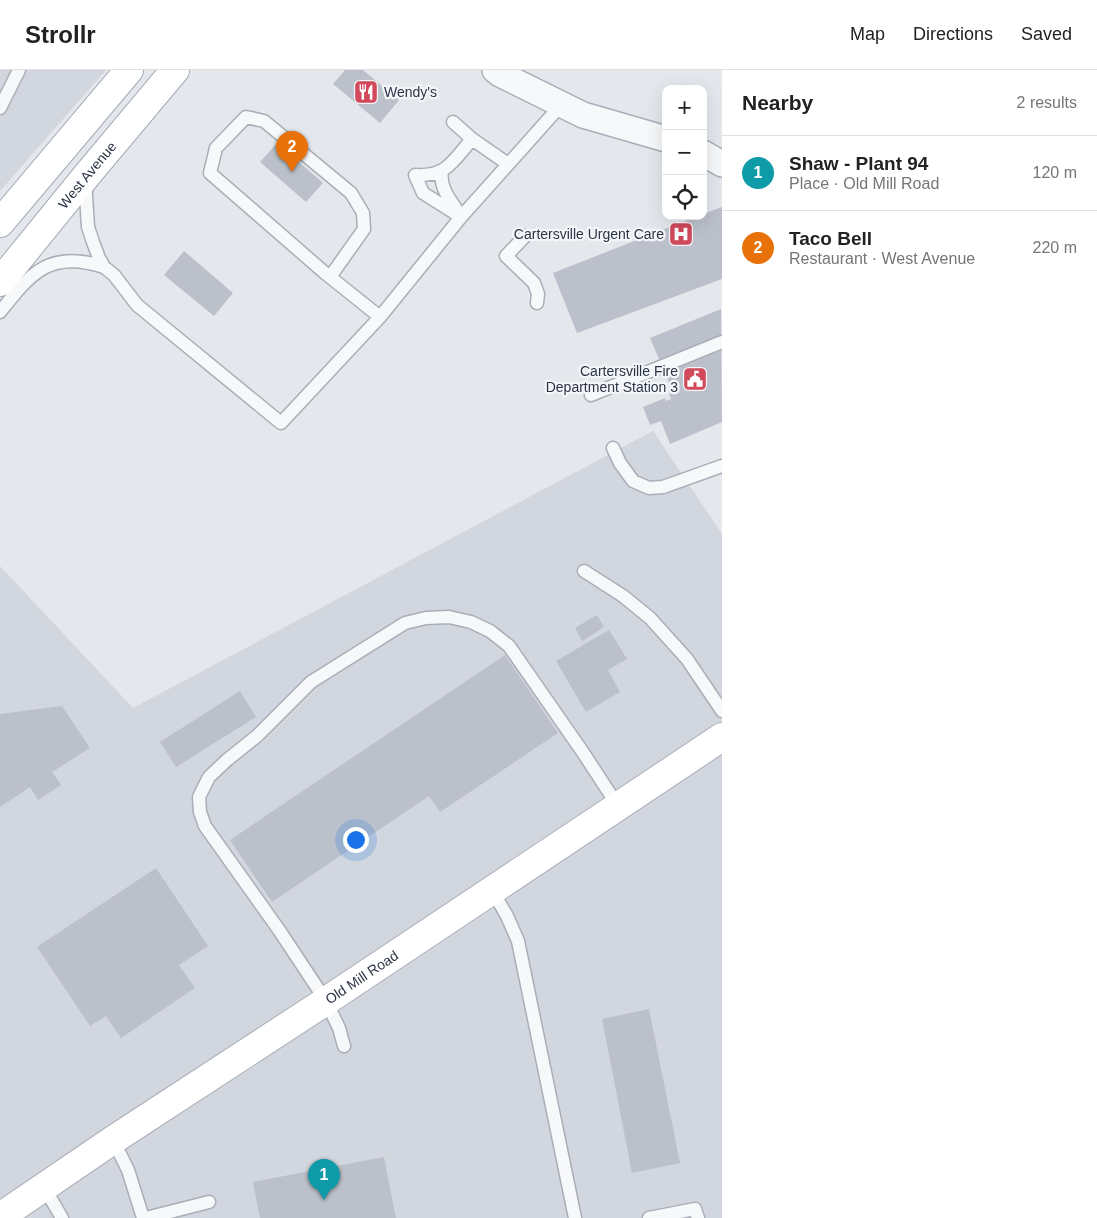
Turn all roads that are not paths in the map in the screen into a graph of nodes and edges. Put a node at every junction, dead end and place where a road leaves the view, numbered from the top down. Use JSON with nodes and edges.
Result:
{"nodes":[{"id":1,"x":19,"y":70,"type":"edge"},
{"id":2,"x":129,"y":70,"type":"edge"},
{"id":3,"x":175,"y":70,"type":"edge"},
{"id":4,"x":495,"y":70,"type":"edge"},
{"id":5,"x":528,"y":70,"type":"edge"},
{"id":6,"x":562,"y":104,"type":"junction"},
{"id":7,"x":0,"y":108,"type":"edge"},
{"id":8,"x":452,"y":122,"type":"dead end"},
{"id":9,"x":662,"y":138,"type":"edge"},
{"id":10,"x":472,"y":139,"type":"junction"},
{"id":11,"x":707,"y":155,"type":"edge"},
{"id":12,"x":508,"y":164,"type":"junction"},
{"id":13,"x":722,"y":164,"type":"edge"},
{"id":14,"x":442,"y":171,"type":"junction"},
{"id":15,"x":87,"y":175,"type":"junction"},
{"id":16,"x":461,"y":217,"type":"junction"},
{"id":17,"x":0,"y":223,"type":"edge"},
{"id":18,"x":525,"y":236,"type":"dead end"},
{"id":19,"x":104,"y":267,"type":"junction"},
{"id":20,"x":330,"y":277,"type":"junction"},
{"id":21,"x":0,"y":282,"type":"edge"},
{"id":22,"x":537,"y":303,"type":"dead end"},
{"id":23,"x":0,"y":312,"type":"edge"},
{"id":24,"x":380,"y":317,"type":"junction"},
{"id":25,"x":722,"y":342,"type":"edge"},
{"id":26,"x":591,"y":395,"type":"dead end"},
{"id":27,"x":613,"y":448,"type":"dead end"},
{"id":28,"x":722,"y":466,"type":"edge"},
{"id":29,"x":584,"y":571,"type":"dead end"},
{"id":30,"x":722,"y":711,"type":"edge"},
{"id":31,"x":722,"y":737,"type":"edge"},
{"id":32,"x":618,"y":806,"type":"junction"},
{"id":33,"x":492,"y":890,"type":"junction"},
{"id":34,"x":326,"y":1001,"type":"junction"},
{"id":35,"x":344,"y":1046,"type":"dead end"},
{"id":36,"x":114,"y":1140,"type":"junction"},
{"id":37,"x":44,"y":1188,"type":"junction"},
{"id":38,"x":209,"y":1202,"type":"dead end"},
{"id":39,"x":0,"y":1217,"type":"edge"},
{"id":40,"x":62,"y":1218,"type":"edge"},
{"id":41,"x":144,"y":1218,"type":"edge"},
{"id":42,"x":575,"y":1218,"type":"edge"},
{"id":43,"x":648,"y":1218,"type":"edge"},
{"id":44,"x":698,"y":1218,"type":"edge"}],
"edges":[{"from":1,"to":7,"type":"lane"},
{"from":2,"to":17,"type":"street"},
{"from":3,"to":15,"type":"street","name":"West Avenue"},
{"from":4,"to":6,"type":"street"},
{"from":5,"to":6,"type":"street"},
{"from":6,"to":9,"type":"street"},
{"from":6,"to":12,"type":"lane"},
{"from":8,"to":10,"type":"lane"},
{"from":10,"to":12,"type":"lane"},
{"from":10,"to":14,"type":"lane"},
{"from":11,"to":13,"type":"street"},
{"from":12,"to":16,"type":"lane"},
{"from":14,"to":16,"type":"lane"},
{"from":14,"to":16,"type":"lane"},
{"from":15,"to":19,"type":"lane"},
{"from":15,"to":21,"type":"street","name":"West Avenue"},
{"from":16,"to":24,"type":"lane"},
{"from":18,"to":22,"type":"lane"},
{"from":19,"to":23,"type":"lane"},
{"from":19,"to":24,"type":"lane"},
{"from":20,"to":20,"type":"lane"},
{"from":20,"to":24,"type":"lane"},
{"from":25,"to":26,"type":"lane"},
{"from":27,"to":28,"type":"lane"},
{"from":29,"to":30,"type":"lane"},
{"from":31,"to":32,"type":"street","name":"Old Mill Road"},
{"from":32,"to":33,"type":"street","name":"Old Mill Road"},
{"from":32,"to":34,"type":"lane"},
{"from":33,"to":34,"type":"street","name":"Old Mill Road"},
{"from":33,"to":42,"type":"lane"},
{"from":34,"to":35,"type":"lane"},
{"from":34,"to":36,"type":"street","name":"Old Mill Road"},
{"from":36,"to":37,"type":"street","name":"Old Mill Road"},
{"from":36,"to":41,"type":"lane"},
{"from":37,"to":39,"type":"street","name":"Old Mill Road"},
{"from":37,"to":40,"type":"lane"},
{"from":38,"to":41,"type":"lane"},
{"from":43,"to":44,"type":"lane"}]}
